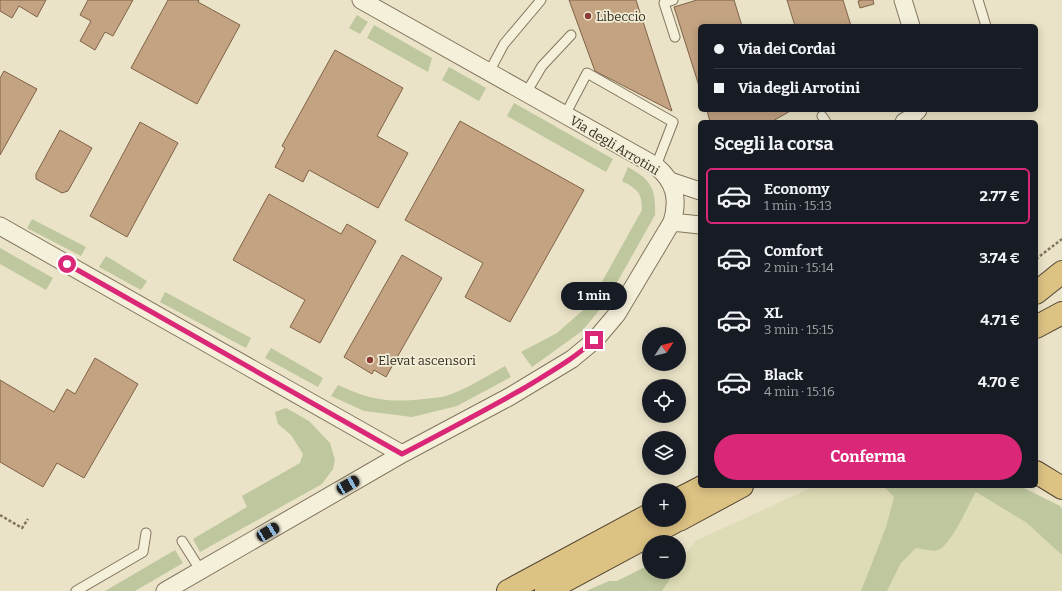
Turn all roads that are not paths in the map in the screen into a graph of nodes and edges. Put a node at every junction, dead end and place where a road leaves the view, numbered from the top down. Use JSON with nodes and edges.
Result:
{"nodes":[{"id":1,"x":361,"y":0,"type":"edge"},
{"id":2,"x":541,"y":0,"type":"edge"},
{"id":3,"x":673,"y":0,"type":"edge"},
{"id":4,"x":903,"y":0,"type":"edge"},
{"id":5,"x":978,"y":0,"type":"edge"},
{"id":6,"x":910,"y":24,"type":"edge"},
{"id":7,"x":985,"y":24,"type":"edge"},
{"id":8,"x":571,"y":35,"type":"dead end"},
{"id":9,"x":675,"y":37,"type":"dead end"},
{"id":10,"x":489,"y":72,"type":"junction"},
{"id":11,"x":526,"y":93,"type":"junction"},
{"id":12,"x":919,"y":112,"type":"edge"},
{"id":13,"x":565,"y":115,"type":"junction"},
{"id":14,"x":910,"y":117,"type":"edge"},
{"id":15,"x":656,"y":166,"type":"junction"},
{"id":16,"x":670,"y":181,"type":"junction"},
{"id":17,"x":698,"y":190,"type":"edge"},
{"id":18,"x":672,"y":222,"type":"junction"},
{"id":19,"x":698,"y":225,"type":"edge"},
{"id":20,"x":0,"y":226,"type":"edge"},
{"id":21,"x":1062,"y":272,"type":"edge"},
{"id":22,"x":1038,"y":291,"type":"edge"},
{"id":23,"x":1062,"y":292,"type":"edge"},
{"id":24,"x":1038,"y":305,"type":"edge"},
{"id":25,"x":1062,"y":313,"type":"edge"},
{"id":26,"x":1038,"y":326,"type":"edge"},
{"id":27,"x":402,"y":454,"type":"junction"},
{"id":28,"x":1038,"y":473,"type":"edge"},
{"id":29,"x":700,"y":488,"type":"edge"},
{"id":30,"x":738,"y":488,"type":"edge"},
{"id":31,"x":1062,"y":488,"type":"edge"},
{"id":32,"x":686,"y":495,"type":"edge"},
{"id":33,"x":686,"y":516,"type":"edge"},
{"id":34,"x":642,"y":519,"type":"edge"},
{"id":35,"x":666,"y":527,"type":"edge"},
{"id":36,"x":146,"y":533,"type":"dead end"},
{"id":37,"x":182,"y":541,"type":"dead end"},
{"id":38,"x":201,"y":571,"type":"junction"},
{"id":39,"x":76,"y":591,"type":"edge"},
{"id":40,"x":165,"y":591,"type":"edge"},
{"id":41,"x":508,"y":591,"type":"edge"},
{"id":42,"x":546,"y":591,"type":"edge"}],
"edges":[{"from":1,"to":10,"type":"street","name":"Via degli Arrotini"},
{"from":2,"to":10,"type":"lane"},
{"from":3,"to":9,"type":"lane"},
{"from":4,"to":6,"type":"street"},
{"from":5,"to":7,"type":"lane"},
{"from":8,"to":11,"type":"lane"},
{"from":10,"to":11,"type":"street","name":"Via degli Arrotini"},
{"from":11,"to":13,"type":"street","name":"Via degli Arrotini"},
{"from":12,"to":14,"type":"lane"},
{"from":13,"to":15,"type":"street","name":"Via degli Arrotini"},
{"from":13,"to":15,"type":"lane"},
{"from":15,"to":16,"type":"street","name":"Via degli Arrotini"},
{"from":16,"to":17,"type":"street"},
{"from":16,"to":18,"type":"street","name":"Via degli Arrotini"},
{"from":18,"to":19,"type":"street"},
{"from":18,"to":27,"type":"street","name":"Via degli Arrotini"},
{"from":20,"to":27,"type":"street"},
{"from":21,"to":22,"type":"highway"},
{"from":23,"to":24,"type":"highway"},
{"from":25,"to":26,"type":"highway"},
{"from":27,"to":38,"type":"street","name":"Via degli Arrotini"},
{"from":28,"to":31,"type":"highway"},
{"from":29,"to":32,"type":"highway"},
{"from":30,"to":33,"type":"highway"},
{"from":34,"to":41,"type":"highway"},
{"from":35,"to":42,"type":"highway"},
{"from":36,"to":39,"type":"lane"},
{"from":37,"to":38,"type":"lane"},
{"from":38,"to":40,"type":"street","name":"Via degli Arrotini"}]}
